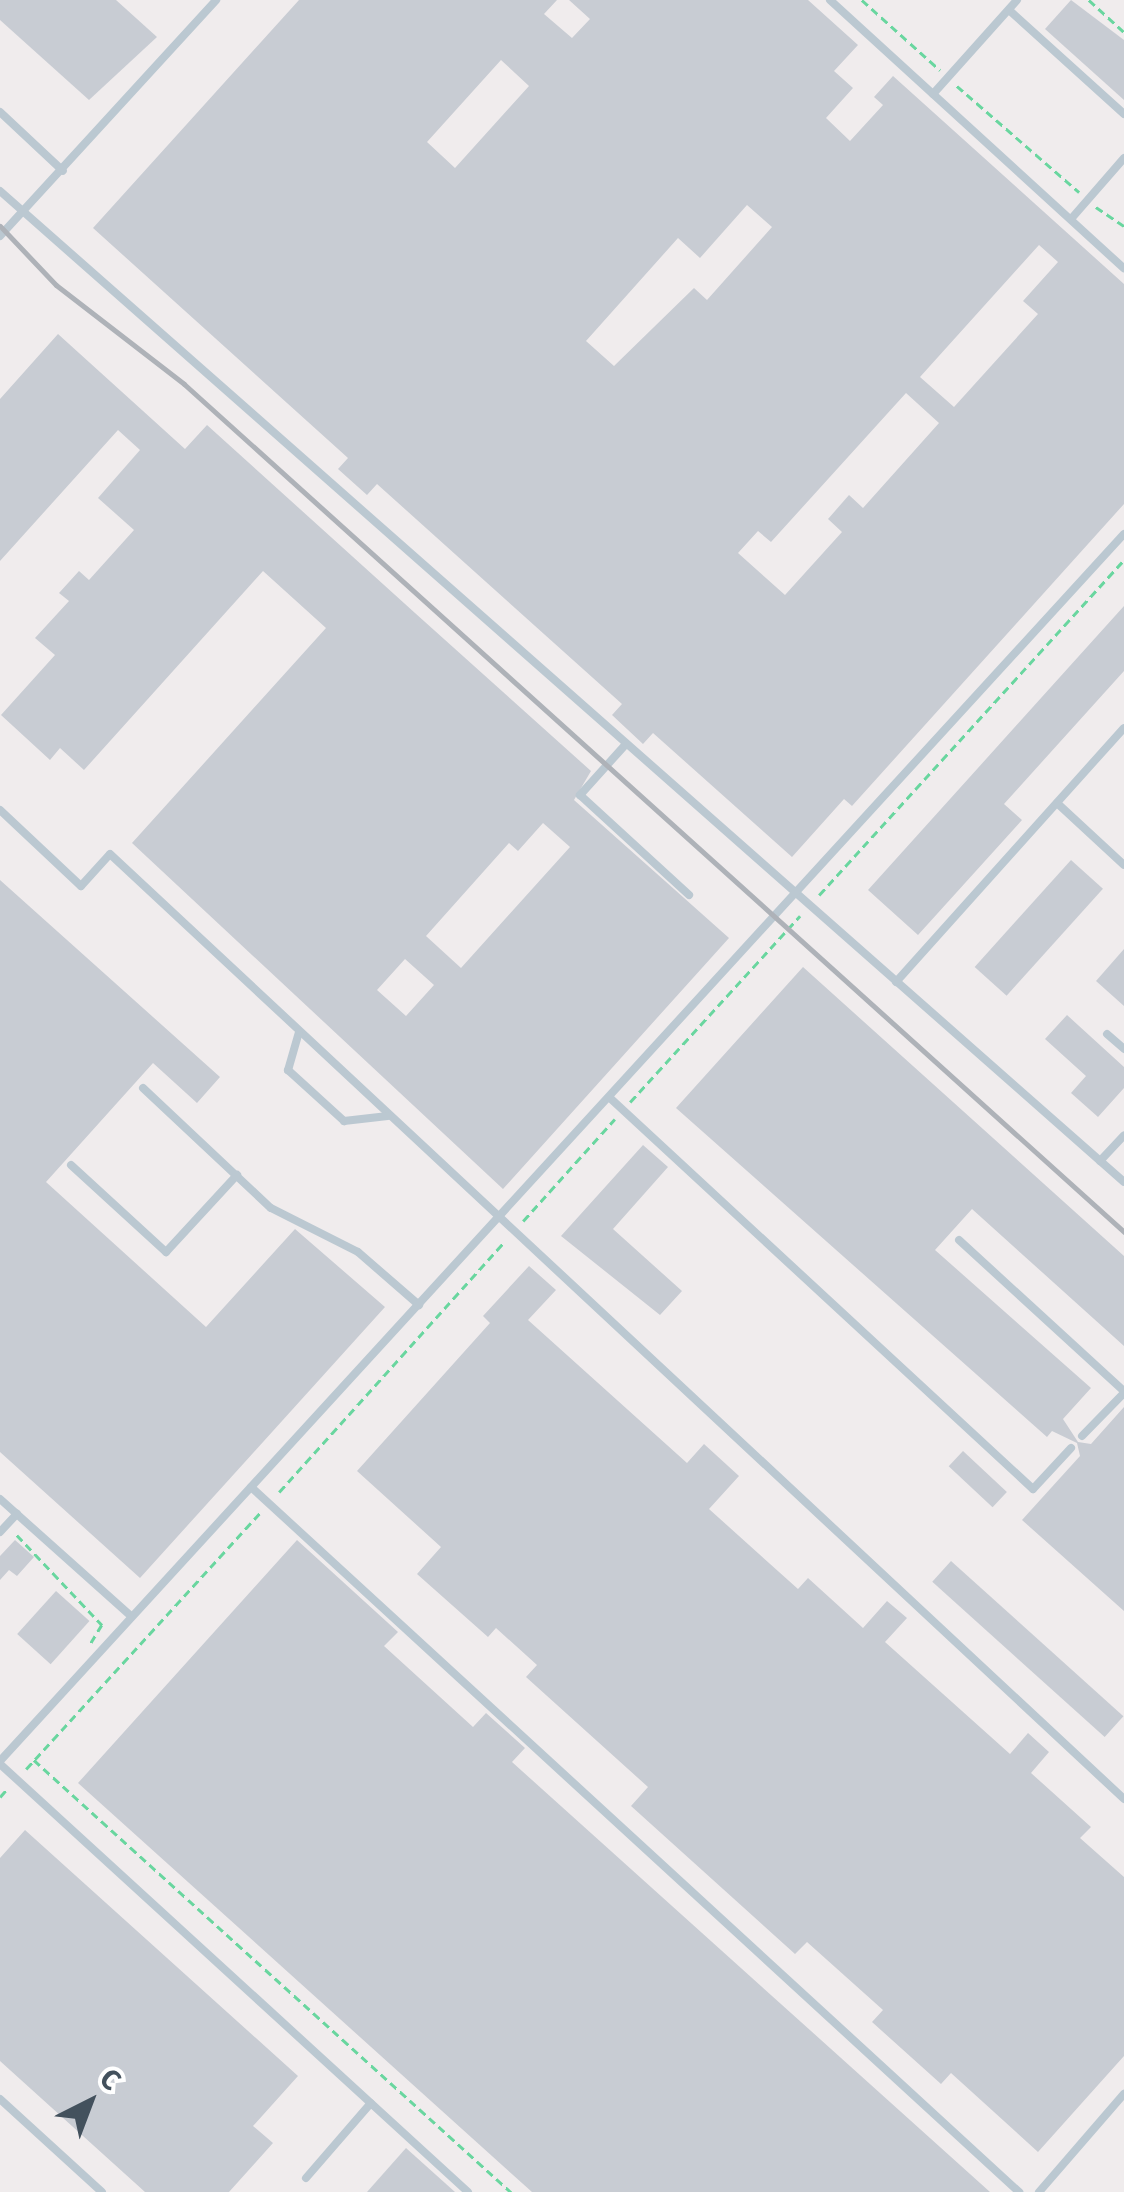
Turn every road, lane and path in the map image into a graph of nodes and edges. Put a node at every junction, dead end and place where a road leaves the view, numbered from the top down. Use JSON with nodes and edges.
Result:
{"nodes":[{"id":1,"x":216,"y":0,"type":"edge"},
{"id":2,"x":830,"y":0,"type":"edge"},
{"id":3,"x":862,"y":0,"type":"edge"},
{"id":4,"x":1017,"y":0,"type":"edge"},
{"id":5,"x":1089,"y":0,"type":"edge"},
{"id":6,"x":1008,"y":10,"type":"junction"},
{"id":7,"x":1124,"y":32,"type":"edge"},
{"id":8,"x":948,"y":78,"type":"junction"},
{"id":9,"x":933,"y":94,"type":"junction"},
{"id":10,"x":0,"y":112,"type":"edge"},
{"id":11,"x":1124,"y":114,"type":"edge"},
{"id":12,"x":1124,"y":158,"type":"edge"},
{"id":13,"x":63,"y":170,"type":"junction"},
{"id":14,"x":0,"y":192,"type":"edge"},
{"id":15,"x":1088,"y":200,"type":"junction"},
{"id":16,"x":22,"y":212,"type":"junction"},
{"id":17,"x":1070,"y":219,"type":"junction"},
{"id":18,"x":1124,"y":226,"type":"edge"},
{"id":19,"x":0,"y":236,"type":"edge"},
{"id":20,"x":1124,"y":268,"type":"edge"},
{"id":21,"x":1124,"y":534,"type":"edge"},
{"id":22,"x":1124,"y":560,"type":"edge"},
{"id":23,"x":1124,"y":728,"type":"edge"},
{"id":24,"x":626,"y":744,"type":"junction"},
{"id":25,"x":1057,"y":803,"type":"junction"},
{"id":26,"x":0,"y":810,"type":"edge"},
{"id":27,"x":1124,"y":864,"type":"edge"},
{"id":28,"x":689,"y":895,"type":"dead end"},
{"id":29,"x":798,"y":895,"type":"junction"},
{"id":30,"x":810,"y":905,"type":"junction"},
{"id":31,"x":896,"y":982,"type":"junction"},
{"id":32,"x":299,"y":1032,"type":"junction"},
{"id":33,"x":1108,"y":1034,"type":"dead end"},
{"id":34,"x":1124,"y":1049,"type":"edge"},
{"id":35,"x":143,"y":1088,"type":"dead end"},
{"id":36,"x":610,"y":1098,"type":"junction"},
{"id":37,"x":623,"y":1110,"type":"junction"},
{"id":38,"x":388,"y":1116,"type":"junction"},
{"id":39,"x":1124,"y":1135,"type":"edge"},
{"id":40,"x":1100,"y":1161,"type":"junction"},
{"id":41,"x":71,"y":1166,"type":"dead end"},
{"id":42,"x":237,"y":1175,"type":"junction"},
{"id":43,"x":1124,"y":1182,"type":"edge"},
{"id":44,"x":498,"y":1220,"type":"junction"},
{"id":45,"x":512,"y":1233,"type":"junction"},
{"id":46,"x":959,"y":1240,"type":"dead end"},
{"id":47,"x":514,"y":1248,"type":"dead end"},
{"id":48,"x":419,"y":1305,"type":"junction"},
{"id":49,"x":1124,"y":1392,"type":"edge"},
{"id":50,"x":1082,"y":1436,"type":"dead end"},
{"id":51,"x":1071,"y":1448,"type":"dead end"},
{"id":52,"x":251,"y":1487,"type":"junction"},
{"id":53,"x":0,"y":1499,"type":"edge"},
{"id":54,"x":269,"y":1503,"type":"junction"},
{"id":55,"x":17,"y":1514,"type":"junction"},
{"id":56,"x":3,"y":1529,"type":"edge"},
{"id":57,"x":131,"y":1616,"type":"junction"},
{"id":58,"x":99,"y":1652,"type":"junction"},
{"id":59,"x":116,"y":1670,"type":"junction"},
{"id":60,"x":4,"y":1750,"type":"edge"},
{"id":61,"x":34,"y":1760,"type":"junction"},
{"id":62,"x":0,"y":1762,"type":"edge"},
{"id":63,"x":17,"y":1779,"type":"junction"},
{"id":64,"x":1124,"y":1800,"type":"edge"},
{"id":65,"x":1124,"y":2094,"type":"edge"},
{"id":66,"x":0,"y":2098,"type":"edge"},
{"id":67,"x":371,"y":2103,"type":"junction"},
{"id":68,"x":306,"y":2178,"type":"dead end"},
{"id":69,"x":102,"y":2192,"type":"edge"},
{"id":70,"x":468,"y":2192,"type":"edge"},
{"id":71,"x":511,"y":2192,"type":"edge"},
{"id":72,"x":1019,"y":2192,"type":"edge"},
{"id":73,"x":1039,"y":2192,"type":"edge"}],
"edges":[{"from":1,"to":13,"type":"lane"},
{"from":2,"to":9,"type":"lane"},
{"from":3,"to":8,"type":"path"},
{"from":4,"to":6,"type":"lane"},
{"from":5,"to":7,"type":"path"},
{"from":6,"to":8,"type":"lane"},
{"from":6,"to":11,"type":"lane"},
{"from":8,"to":9,"type":"lane"},
{"from":8,"to":15,"type":"path"},
{"from":9,"to":17,"type":"lane"},
{"from":10,"to":13,"type":"lane"},
{"from":12,"to":15,"type":"lane"},
{"from":13,"to":16,"type":"lane"},
{"from":14,"to":16,"type":"lane"},
{"from":15,"to":17,"type":"lane"},
{"from":15,"to":18,"type":"path"},
{"from":16,"to":19,"type":"lane"},
{"from":16,"to":24,"type":"lane"},
{"from":17,"to":20,"type":"lane"},
{"from":21,"to":29,"type":"lane"},
{"from":22,"to":30,"type":"path"},
{"from":23,"to":25,"type":"lane"},
{"from":24,"to":28,"type":"lane"},
{"from":24,"to":29,"type":"lane"},
{"from":25,"to":27,"type":"lane"},
{"from":25,"to":31,"type":"lane"},
{"from":26,"to":32,"type":"lane"},
{"from":29,"to":30,"type":"lane"},
{"from":29,"to":36,"type":"lane"},
{"from":30,"to":31,"type":"lane"},
{"from":30,"to":37,"type":"path"},
{"from":31,"to":40,"type":"lane"},
{"from":32,"to":38,"type":"lane"},
{"from":32,"to":38,"type":"lane"},
{"from":33,"to":34,"type":"lane"},
{"from":35,"to":42,"type":"lane"},
{"from":36,"to":37,"type":"lane"},
{"from":36,"to":44,"type":"lane"},
{"from":37,"to":45,"type":"path"},
{"from":37,"to":51,"type":"lane"},
{"from":38,"to":44,"type":"lane"},
{"from":39,"to":40,"type":"lane"},
{"from":40,"to":43,"type":"lane"},
{"from":41,"to":42,"type":"lane"},
{"from":42,"to":48,"type":"lane"},
{"from":44,"to":45,"type":"lane"},
{"from":44,"to":48,"type":"lane"},
{"from":45,"to":47,"type":"path"},
{"from":45,"to":54,"type":"path"},
{"from":45,"to":64,"type":"lane"},
{"from":46,"to":49,"type":"lane"},
{"from":48,"to":52,"type":"lane"},
{"from":49,"to":50,"type":"lane"},
{"from":52,"to":54,"type":"lane"},
{"from":52,"to":57,"type":"lane"},
{"from":53,"to":55,"type":"lane"},
{"from":54,"to":59,"type":"path"},
{"from":54,"to":72,"type":"lane"},
{"from":55,"to":56,"type":"lane"},
{"from":55,"to":57,"type":"lane"},
{"from":56,"to":58,"type":"path"},
{"from":57,"to":58,"type":"lane"},
{"from":58,"to":59,"type":"path"},
{"from":58,"to":60,"type":"lane"},
{"from":59,"to":61,"type":"path"},
{"from":60,"to":62,"type":"lane"},
{"from":61,"to":63,"type":"path"},
{"from":61,"to":71,"type":"path"},
{"from":62,"to":63,"type":"lane"},
{"from":63,"to":67,"type":"lane"},
{"from":65,"to":73,"type":"lane"},
{"from":66,"to":69,"type":"lane"},
{"from":67,"to":68,"type":"lane"},
{"from":67,"to":70,"type":"lane"}]}
